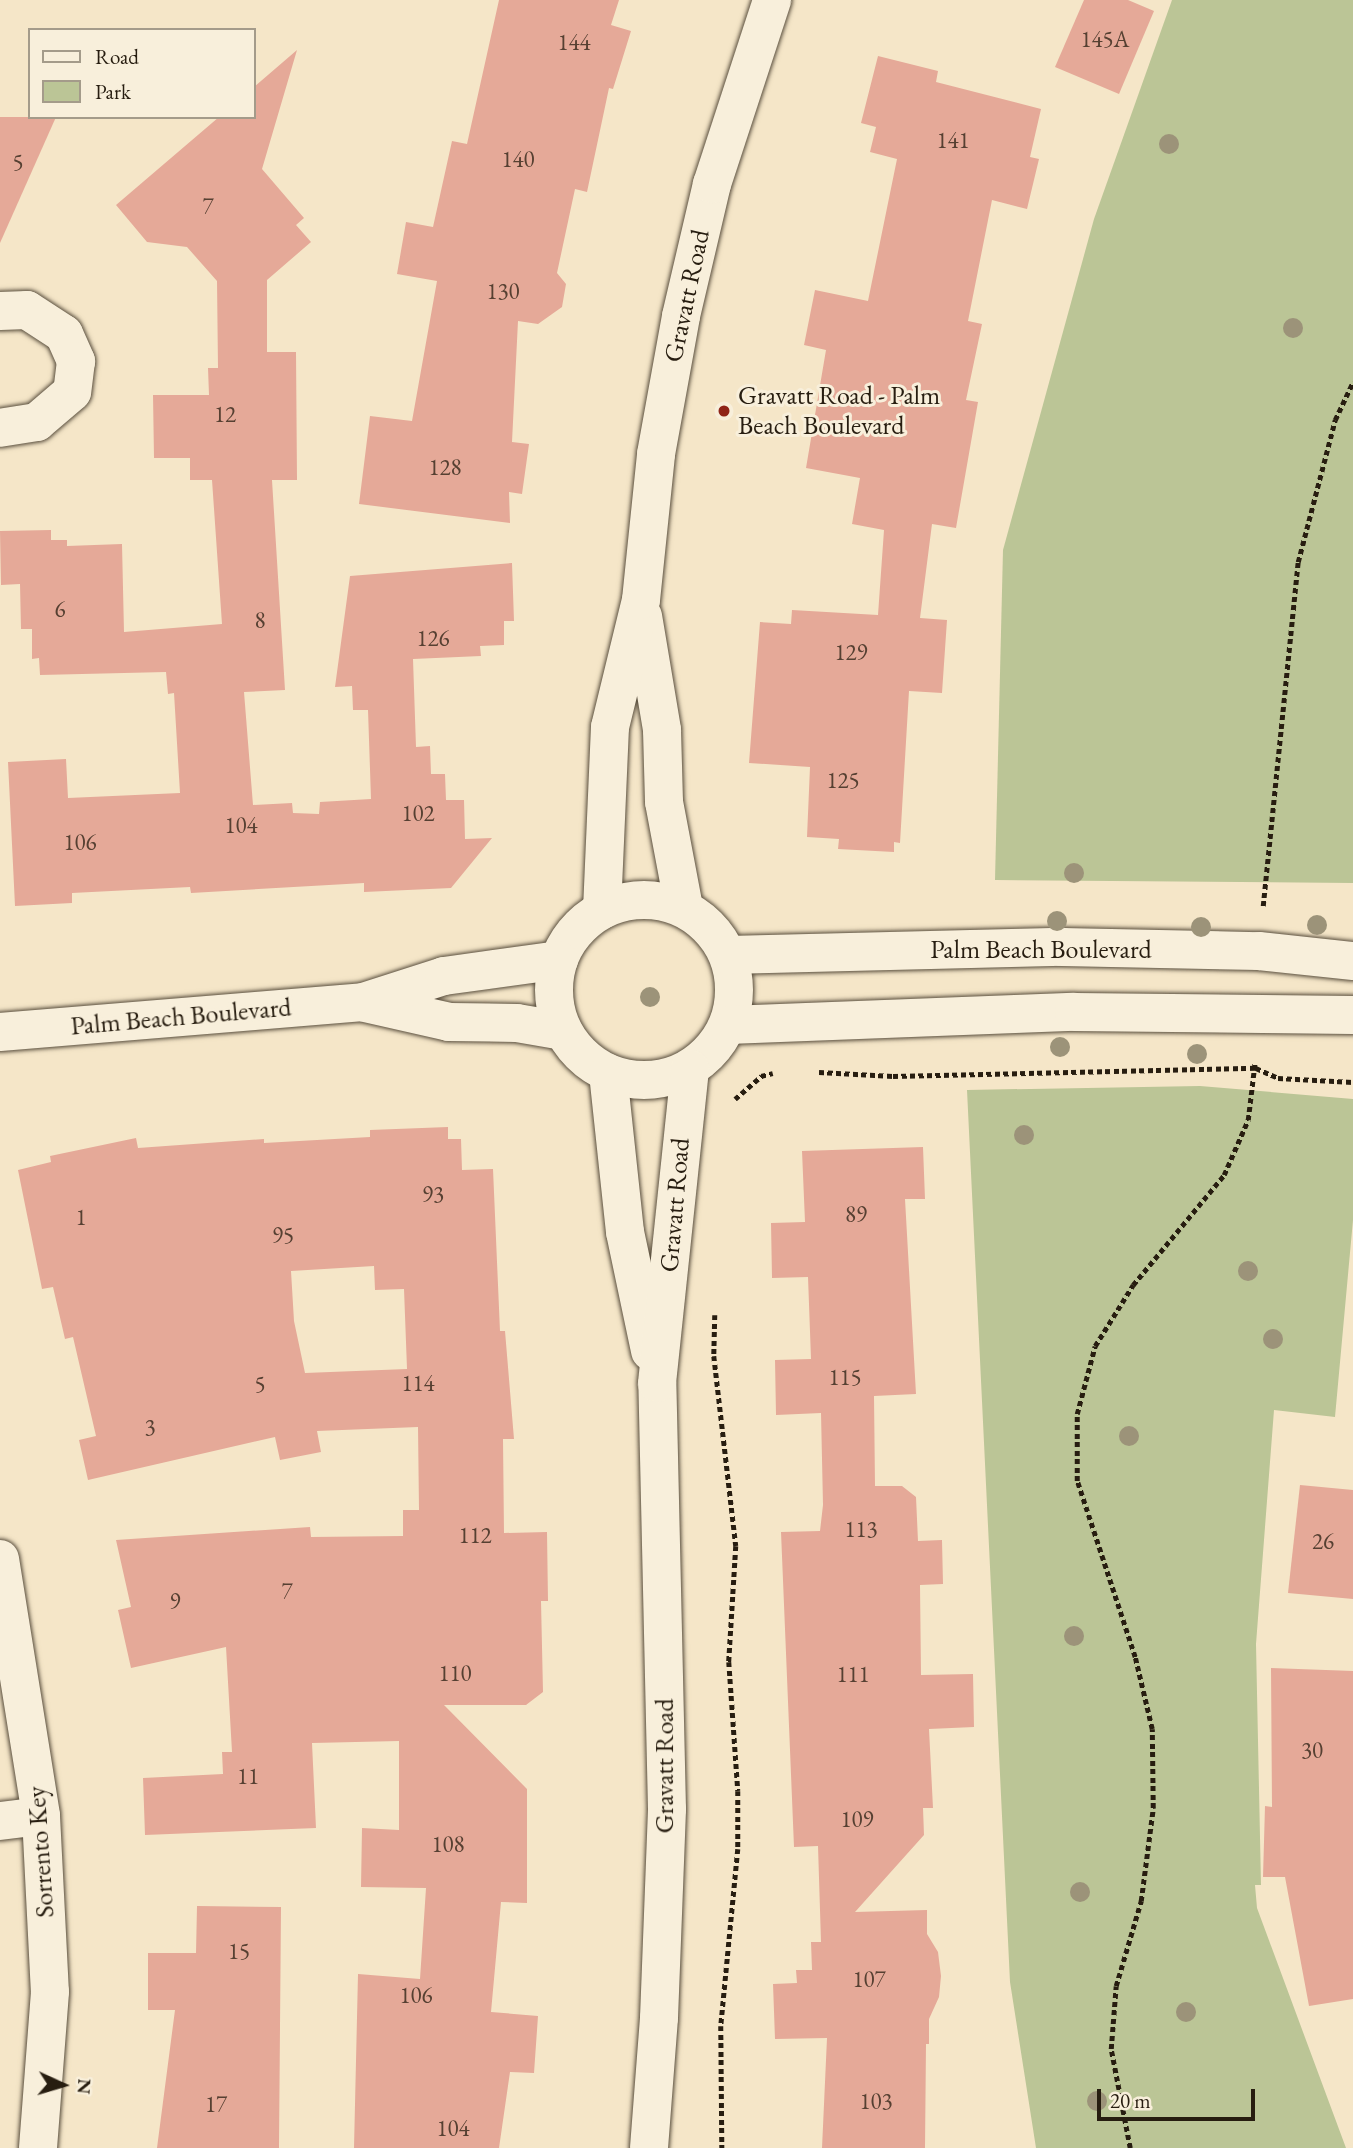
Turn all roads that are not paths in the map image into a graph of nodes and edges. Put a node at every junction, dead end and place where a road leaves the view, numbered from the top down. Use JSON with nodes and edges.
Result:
{"nodes":[{"id":1,"x":772,"y":0,"type":"edge"},
{"id":2,"x":0,"y":311,"type":"edge"},
{"id":3,"x":0,"y":428,"type":"edge"},
{"id":4,"x":641,"y":600,"type":"junction"},
{"id":5,"x":684,"y":908,"type":"junction"},
{"id":6,"x":602,"y":910,"type":"junction"},
{"id":7,"x":728,"y":955,"type":"junction"},
{"id":8,"x":559,"y":960,"type":"junction"},
{"id":9,"x":1353,"y":961,"type":"edge"},
{"id":10,"x":363,"y":1002,"type":"junction"},
{"id":11,"x":1353,"y":1015,"type":"edge"},
{"id":12,"x":728,"y":1025,"type":"junction"},
{"id":13,"x":563,"y":1031,"type":"junction"},
{"id":14,"x":0,"y":1032,"type":"edge"},
{"id":15,"x":690,"y":1069,"type":"junction"},
{"id":16,"x":608,"y":1073,"type":"junction"},
{"id":17,"x":657,"y":1383,"type":"junction"},
{"id":18,"x":0,"y":1559,"type":"edge"},
{"id":19,"x":41,"y":1816,"type":"junction"},
{"id":20,"x":0,"y":1821,"type":"edge"},
{"id":21,"x":38,"y":2148,"type":"edge"},
{"id":22,"x":649,"y":2148,"type":"edge"}],
"edges":[{"from":1,"to":4,"type":"street","name":"Gravatt Road"},
{"from":2,"to":3,"type":"street"},
{"from":4,"to":5,"type":"street","name":"Gravatt Road"},
{"from":4,"to":6,"type":"street","name":"Gravatt Road"},
{"from":5,"to":6,"type":"street"},
{"from":5,"to":7,"type":"street"},
{"from":6,"to":8,"type":"street"},
{"from":7,"to":9,"type":"street","name":"Palm Beach Boulevard"},
{"from":7,"to":12,"type":"street"},
{"from":8,"to":10,"type":"street","name":"Palm Beach Boulevard"},
{"from":8,"to":13,"type":"street"},
{"from":10,"to":13,"type":"street","name":"Palm Beach Boulevard"},
{"from":10,"to":14,"type":"street","name":"Palm Beach Boulevard"},
{"from":11,"to":12,"type":"street"},
{"from":12,"to":15,"type":"street"},
{"from":13,"to":16,"type":"street"},
{"from":15,"to":16,"type":"street"},
{"from":15,"to":17,"type":"street","name":"Gravatt Road"},
{"from":16,"to":17,"type":"street","name":"Gravatt Road"},
{"from":17,"to":22,"type":"street","name":"Gravatt Road"},
{"from":18,"to":19,"type":"street","name":"Sorrento Key"},
{"from":19,"to":20,"type":"street"},
{"from":19,"to":21,"type":"street","name":"Sorrento Key"}]}
